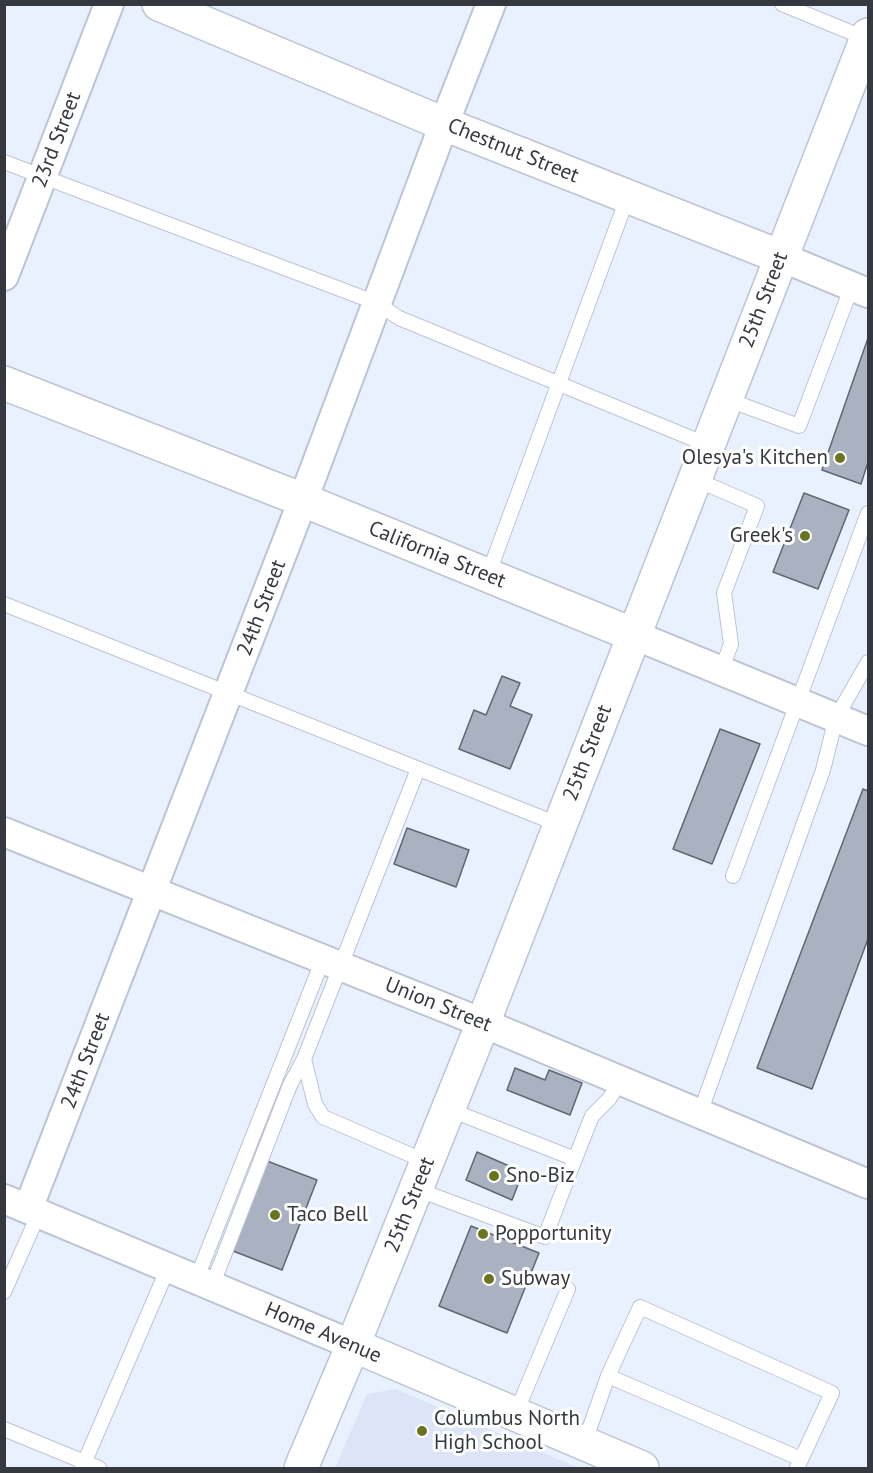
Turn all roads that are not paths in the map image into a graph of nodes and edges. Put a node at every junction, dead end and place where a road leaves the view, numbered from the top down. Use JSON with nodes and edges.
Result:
{"nodes":[{"id":1,"x":109,"y":4,"type":"edge"},
{"id":2,"x":159,"y":4,"type":"edge"},
{"id":3,"x":490,"y":4,"type":"edge"},
{"id":4,"x":782,"y":4,"type":"edge"},
{"id":5,"x":868,"y":37,"type":"edge"},
{"id":6,"x":444,"y":124,"type":"junction"},
{"id":7,"x":4,"y":162,"type":"edge"},
{"id":8,"x":43,"y":177,"type":"junction"},
{"id":9,"x":628,"y":196,"type":"junction"},
{"id":10,"x":781,"y":257,"type":"junction"},
{"id":11,"x":4,"y":276,"type":"edge"},
{"id":12,"x":860,"y":289,"type":"edge"},
{"id":13,"x":377,"y":303,"type":"junction"},
{"id":14,"x":4,"y":383,"type":"edge"},
{"id":15,"x":558,"y":383,"type":"junction"},
{"id":16,"x":726,"y":399,"type":"junction"},
{"id":17,"x":708,"y":445,"type":"junction"},
{"id":18,"x":694,"y":479,"type":"junction"},
{"id":19,"x":303,"y":500,"type":"junction"},
{"id":20,"x":868,"y":513,"type":"edge"},
{"id":21,"x":488,"y":575,"type":"junction"},
{"id":22,"x":4,"y":604,"type":"edge"},
{"id":23,"x":634,"y":635,"type":"junction"},
{"id":24,"x":868,"y":662,"type":"edge"},
{"id":25,"x":721,"y":671,"type":"junction"},
{"id":26,"x":229,"y":694,"type":"junction"},
{"id":27,"x":797,"y":702,"type":"junction"},
{"id":28,"x":836,"y":717,"type":"junction"},
{"id":29,"x":868,"y":731,"type":"edge"},
{"id":30,"x":418,"y":769,"type":"junction"},
{"id":31,"x":560,"y":825,"type":"junction"},
{"id":32,"x":4,"y":832,"type":"edge"},
{"id":33,"x":733,"y":876,"type":"dead end"},
{"id":34,"x":153,"y":891,"type":"junction"},
{"id":35,"x":332,"y":962,"type":"junction"},
{"id":36,"x":483,"y":1023,"type":"junction"},
{"id":37,"x":304,"y":1059,"type":"junction"},
{"id":38,"x":621,"y":1080,"type":"junction"},
{"id":39,"x":448,"y":1109,"type":"junction"},
{"id":40,"x":700,"y":1113,"type":"junction"},
{"id":41,"x":575,"y":1159,"type":"junction"},
{"id":42,"x":421,"y":1176,"type":"junction"},
{"id":43,"x":868,"y":1184,"type":"edge"},
{"id":44,"x":24,"y":1207,"type":"edge"},
{"id":45,"x":168,"y":1268,"type":"junction"},
{"id":46,"x":204,"y":1283,"type":"junction"},
{"id":47,"x":568,"y":1288,"type":"dead end"},
{"id":48,"x":4,"y":1292,"type":"edge"},
{"id":49,"x":353,"y":1345,"type":"junction"},
{"id":50,"x":608,"y":1376,"type":"junction"},
{"id":51,"x":516,"y":1414,"type":"junction"},
{"id":52,"x":4,"y":1429,"type":"edge"},
{"id":53,"x":584,"y":1444,"type":"junction"},
{"id":54,"x":799,"y":1464,"type":"edge"},
{"id":55,"x":83,"y":1465,"type":"edge"},
{"id":56,"x":99,"y":1468,"type":"edge"},
{"id":57,"x":301,"y":1468,"type":"edge"},
{"id":58,"x":642,"y":1468,"type":"edge"}],
"edges":[{"from":1,"to":8,"type":"street","name":"23rd Street"},
{"from":2,"to":6,"type":"street","name":"Chestnut Street"},
{"from":3,"to":6,"type":"street","name":"24th Street"},
{"from":4,"to":5,"type":"lane"},
{"from":5,"to":10,"type":"street","name":"25th Street"},
{"from":6,"to":9,"type":"street","name":"Chestnut Street"},
{"from":6,"to":13,"type":"street","name":"24th Street"},
{"from":7,"to":8,"type":"lane"},
{"from":8,"to":11,"type":"street","name":"23rd Street"},
{"from":8,"to":13,"type":"lane"},
{"from":9,"to":10,"type":"street","name":"Chestnut Street"},
{"from":9,"to":15,"type":"lane"},
{"from":10,"to":12,"type":"street","name":"Chestnut Street"},
{"from":10,"to":16,"type":"street","name":"25th Street"},
{"from":12,"to":16,"type":"lane"},
{"from":13,"to":15,"type":"lane"},
{"from":13,"to":19,"type":"street","name":"24th Street"},
{"from":14,"to":19,"type":"street","name":"California Street"},
{"from":15,"to":17,"type":"lane"},
{"from":15,"to":21,"type":"lane"},
{"from":16,"to":17,"type":"street","name":"25th Street"},
{"from":17,"to":18,"type":"street","name":"25th Street"},
{"from":18,"to":23,"type":"street","name":"25th Street"},
{"from":18,"to":25,"type":"lane"},
{"from":19,"to":21,"type":"street","name":"California Street"},
{"from":19,"to":26,"type":"street","name":"24th Street"},
{"from":20,"to":27,"type":"lane"},
{"from":21,"to":23,"type":"street","name":"California Street"},
{"from":22,"to":26,"type":"lane"},
{"from":23,"to":25,"type":"street","name":"California Street"},
{"from":23,"to":31,"type":"street","name":"25th Street"},
{"from":24,"to":28,"type":"lane"},
{"from":25,"to":27,"type":"street","name":"California Street"},
{"from":26,"to":30,"type":"lane"},
{"from":26,"to":34,"type":"street","name":"24th Street"},
{"from":27,"to":28,"type":"street","name":"California Street"},
{"from":27,"to":33,"type":"lane"},
{"from":28,"to":29,"type":"street","name":"California Street"},
{"from":28,"to":40,"type":"lane"},
{"from":30,"to":31,"type":"lane"},
{"from":30,"to":35,"type":"lane"},
{"from":31,"to":36,"type":"street","name":"25th Street"},
{"from":32,"to":34,"type":"street","name":"Union Street"},
{"from":34,"to":35,"type":"street","name":"Union Street"},
{"from":34,"to":44,"type":"street","name":"24th Street"},
{"from":35,"to":36,"type":"street","name":"Union Street"},
{"from":35,"to":37,"type":"lane"},
{"from":35,"to":46,"type":"lane"},
{"from":36,"to":38,"type":"street","name":"Union Street"},
{"from":36,"to":39,"type":"street","name":"25th Street"},
{"from":37,"to":42,"type":"lane"},
{"from":37,"to":46,"type":"lane"},
{"from":38,"to":40,"type":"street","name":"Union Street"},
{"from":38,"to":41,"type":"lane"},
{"from":39,"to":41,"type":"lane"},
{"from":39,"to":42,"type":"street","name":"25th Street"},
{"from":40,"to":43,"type":"street","name":"Union Street"},
{"from":41,"to":42,"type":"lane"},
{"from":42,"to":49,"type":"street","name":"25th Street"},
{"from":44,"to":45,"type":"street","name":"Home Avenue"},
{"from":44,"to":48,"type":"lane"},
{"from":45,"to":46,"type":"street","name":"Home Avenue"},
{"from":45,"to":55,"type":"lane"},
{"from":46,"to":49,"type":"street","name":"Home Avenue"},
{"from":47,"to":51,"type":"lane"},
{"from":49,"to":51,"type":"street","name":"Home Avenue"},
{"from":49,"to":57,"type":"street","name":"25th Street"},
{"from":50,"to":53,"type":"lane"},
{"from":50,"to":54,"type":"lane"},
{"from":50,"to":54,"type":"lane"},
{"from":51,"to":53,"type":"street","name":"Home Avenue"},
{"from":52,"to":55,"type":"lane"},
{"from":53,"to":58,"type":"street","name":"Home Avenue"},
{"from":55,"to":56,"type":"lane"}]}
